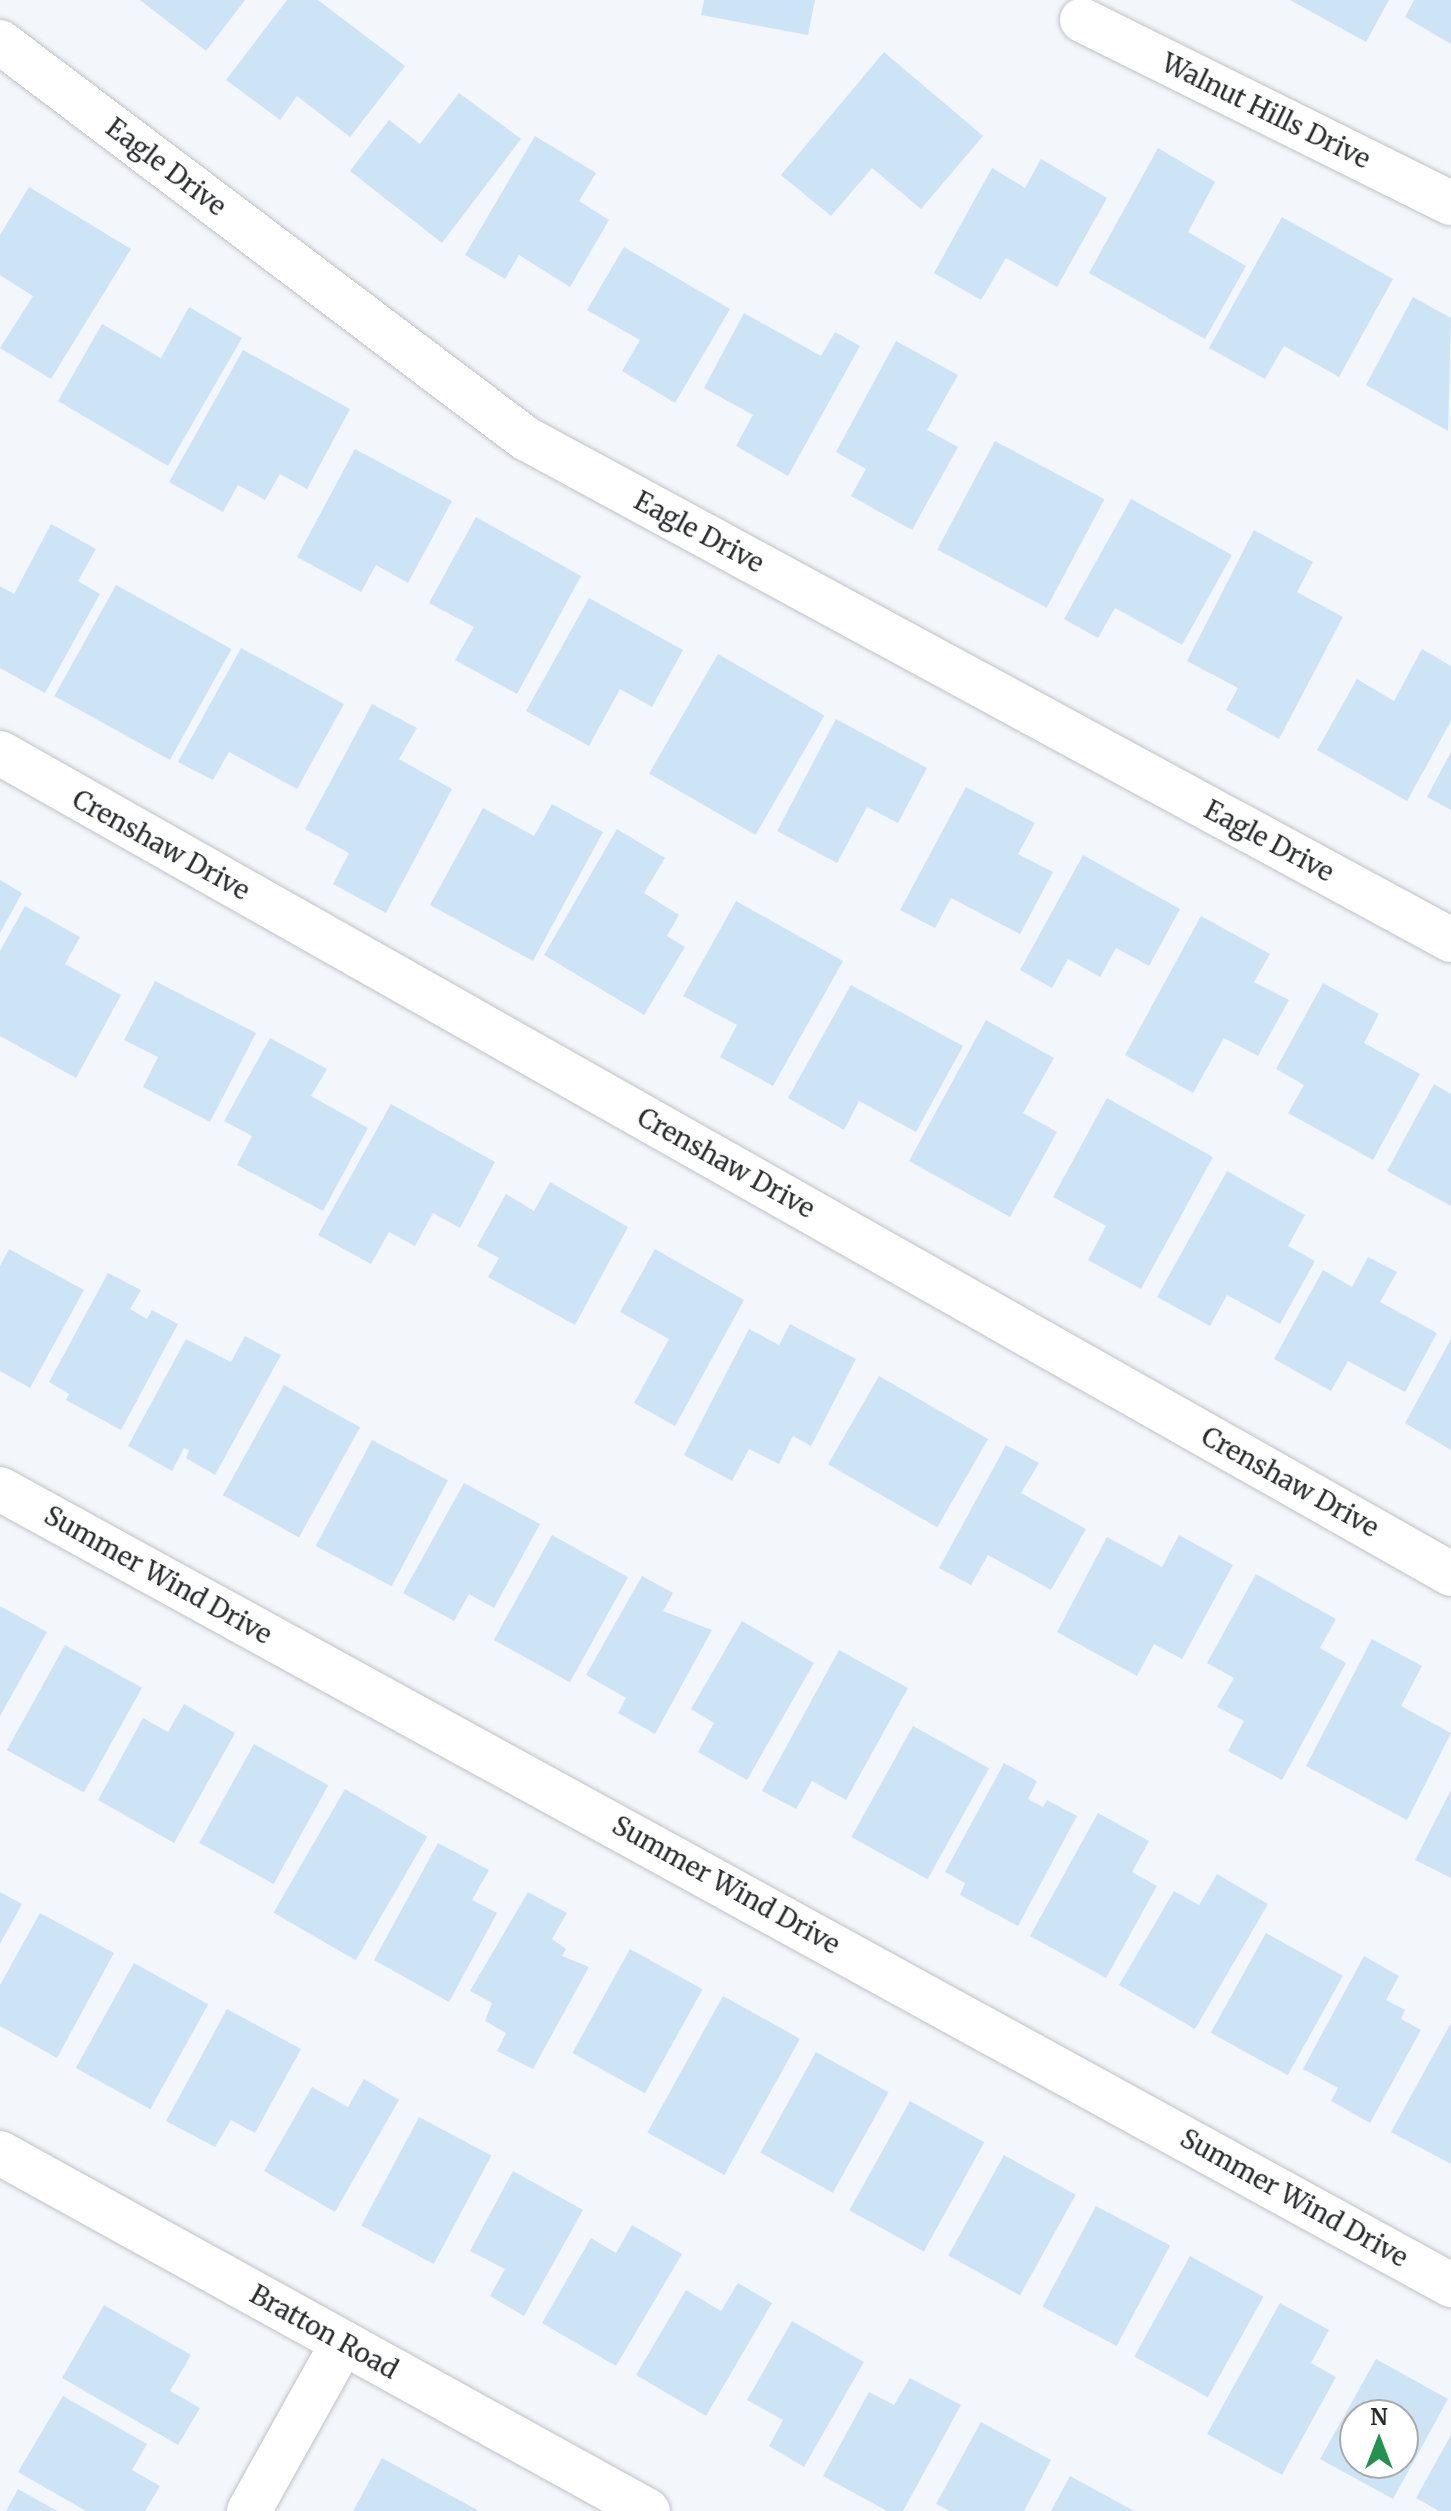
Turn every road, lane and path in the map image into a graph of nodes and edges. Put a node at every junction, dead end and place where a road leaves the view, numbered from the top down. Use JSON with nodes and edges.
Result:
{"nodes":[{"id":1,"x":1082,"y":20,"type":"dead end"},
{"id":2,"x":0,"y":42,"type":"edge"},
{"id":3,"x":1451,"y":203,"type":"edge"},
{"id":4,"x":0,"y":753,"type":"edge"},
{"id":5,"x":1451,"y":940,"type":"edge"},
{"id":6,"x":0,"y":1489,"type":"edge"},
{"id":7,"x":1451,"y":1574,"type":"edge"},
{"id":8,"x":0,"y":2153,"type":"edge"},
{"id":9,"x":1451,"y":2285,"type":"edge"},
{"id":10,"x":343,"y":2342,"type":"junction"},
{"id":11,"x":249,"y":2511,"type":"edge"},
{"id":12,"x":648,"y":2511,"type":"edge"}],
"edges":[{"from":1,"to":3,"type":"street","name":"Walnut Hills Drive"},
{"from":2,"to":5,"type":"street","name":"Eagle Drive"},
{"from":4,"to":7,"type":"street","name":"Crenshaw Drive"},
{"from":6,"to":9,"type":"street","name":"Summer Wind Drive"},
{"from":8,"to":10,"type":"street","name":"Bratton Road"},
{"from":10,"to":11,"type":"street"},
{"from":10,"to":12,"type":"street","name":"Bratton Road"}]}
